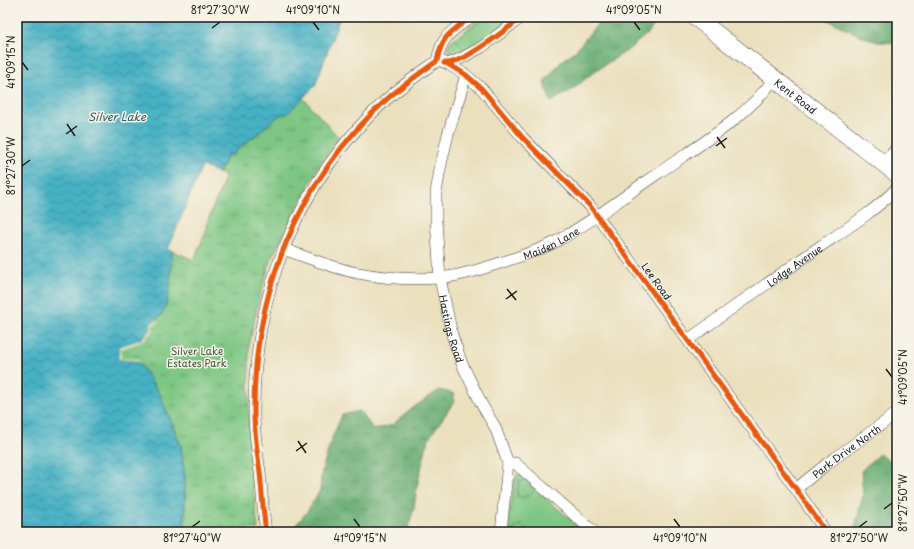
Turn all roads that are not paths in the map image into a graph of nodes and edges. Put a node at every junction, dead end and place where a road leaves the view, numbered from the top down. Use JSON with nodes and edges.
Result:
{"nodes":[{"id":1,"x":471,"y":17,"type":"edge"},
{"id":2,"x":522,"y":17,"type":"edge"},
{"id":3,"x":695,"y":17,"type":"edge"},
{"id":4,"x":437,"y":61,"type":"junction"},
{"id":5,"x":448,"y":64,"type":"junction"},
{"id":6,"x":466,"y":75,"type":"junction"},
{"id":7,"x":774,"y":79,"type":"junction"},
{"id":8,"x":897,"y":148,"type":"edge"},
{"id":9,"x":883,"y":164,"type":"junction"},
{"id":10,"x":897,"y":174,"type":"edge"},
{"id":11,"x":897,"y":188,"type":"edge"},
{"id":12,"x":598,"y":216,"type":"junction"},
{"id":13,"x":283,"y":249,"type":"junction"},
{"id":14,"x":440,"y":278,"type":"junction"},
{"id":15,"x":688,"y":340,"type":"junction"},
{"id":16,"x":897,"y":413,"type":"edge"},
{"id":17,"x":508,"y":463,"type":"junction"},
{"id":18,"x":796,"y":489,"type":"junction"},
{"id":19,"x":266,"y":532,"type":"edge"},
{"id":20,"x":501,"y":532,"type":"edge"},
{"id":21,"x":594,"y":532,"type":"edge"},
{"id":22,"x":826,"y":532,"type":"edge"}],
"edges":[{"from":1,"to":4,"type":"street"},
{"from":2,"to":5,"type":"street"},
{"from":3,"to":7,"type":"main road","name":"Kent Road"},
{"from":4,"to":5,"type":"street","name":"Lee Road"},
{"from":4,"to":13,"type":"street"},
{"from":5,"to":6,"type":"street","name":"Lee Road"},
{"from":6,"to":12,"type":"street","name":"Lee Road"},
{"from":6,"to":14,"type":"street","name":"Hastings Road"},
{"from":7,"to":9,"type":"main road","name":"Kent Road"},
{"from":7,"to":12,"type":"street","name":"Maiden Lane"},
{"from":8,"to":9,"type":"street"},
{"from":9,"to":10,"type":"main road","name":"Kent Road"},
{"from":11,"to":15,"type":"street","name":"Lodge Avenue"},
{"from":12,"to":14,"type":"street","name":"Maiden Lane"},
{"from":12,"to":15,"type":"street","name":"Lee Road"},
{"from":13,"to":14,"type":"street","name":"Maiden Lane"},
{"from":13,"to":19,"type":"street"},
{"from":14,"to":17,"type":"street","name":"Hastings Road"},
{"from":15,"to":18,"type":"street","name":"Lee Road"},
{"from":16,"to":18,"type":"street","name":"Park Drive North"},
{"from":17,"to":20,"type":"street"},
{"from":17,"to":21,"type":"street"},
{"from":18,"to":22,"type":"street","name":"Lee Road"}]}
